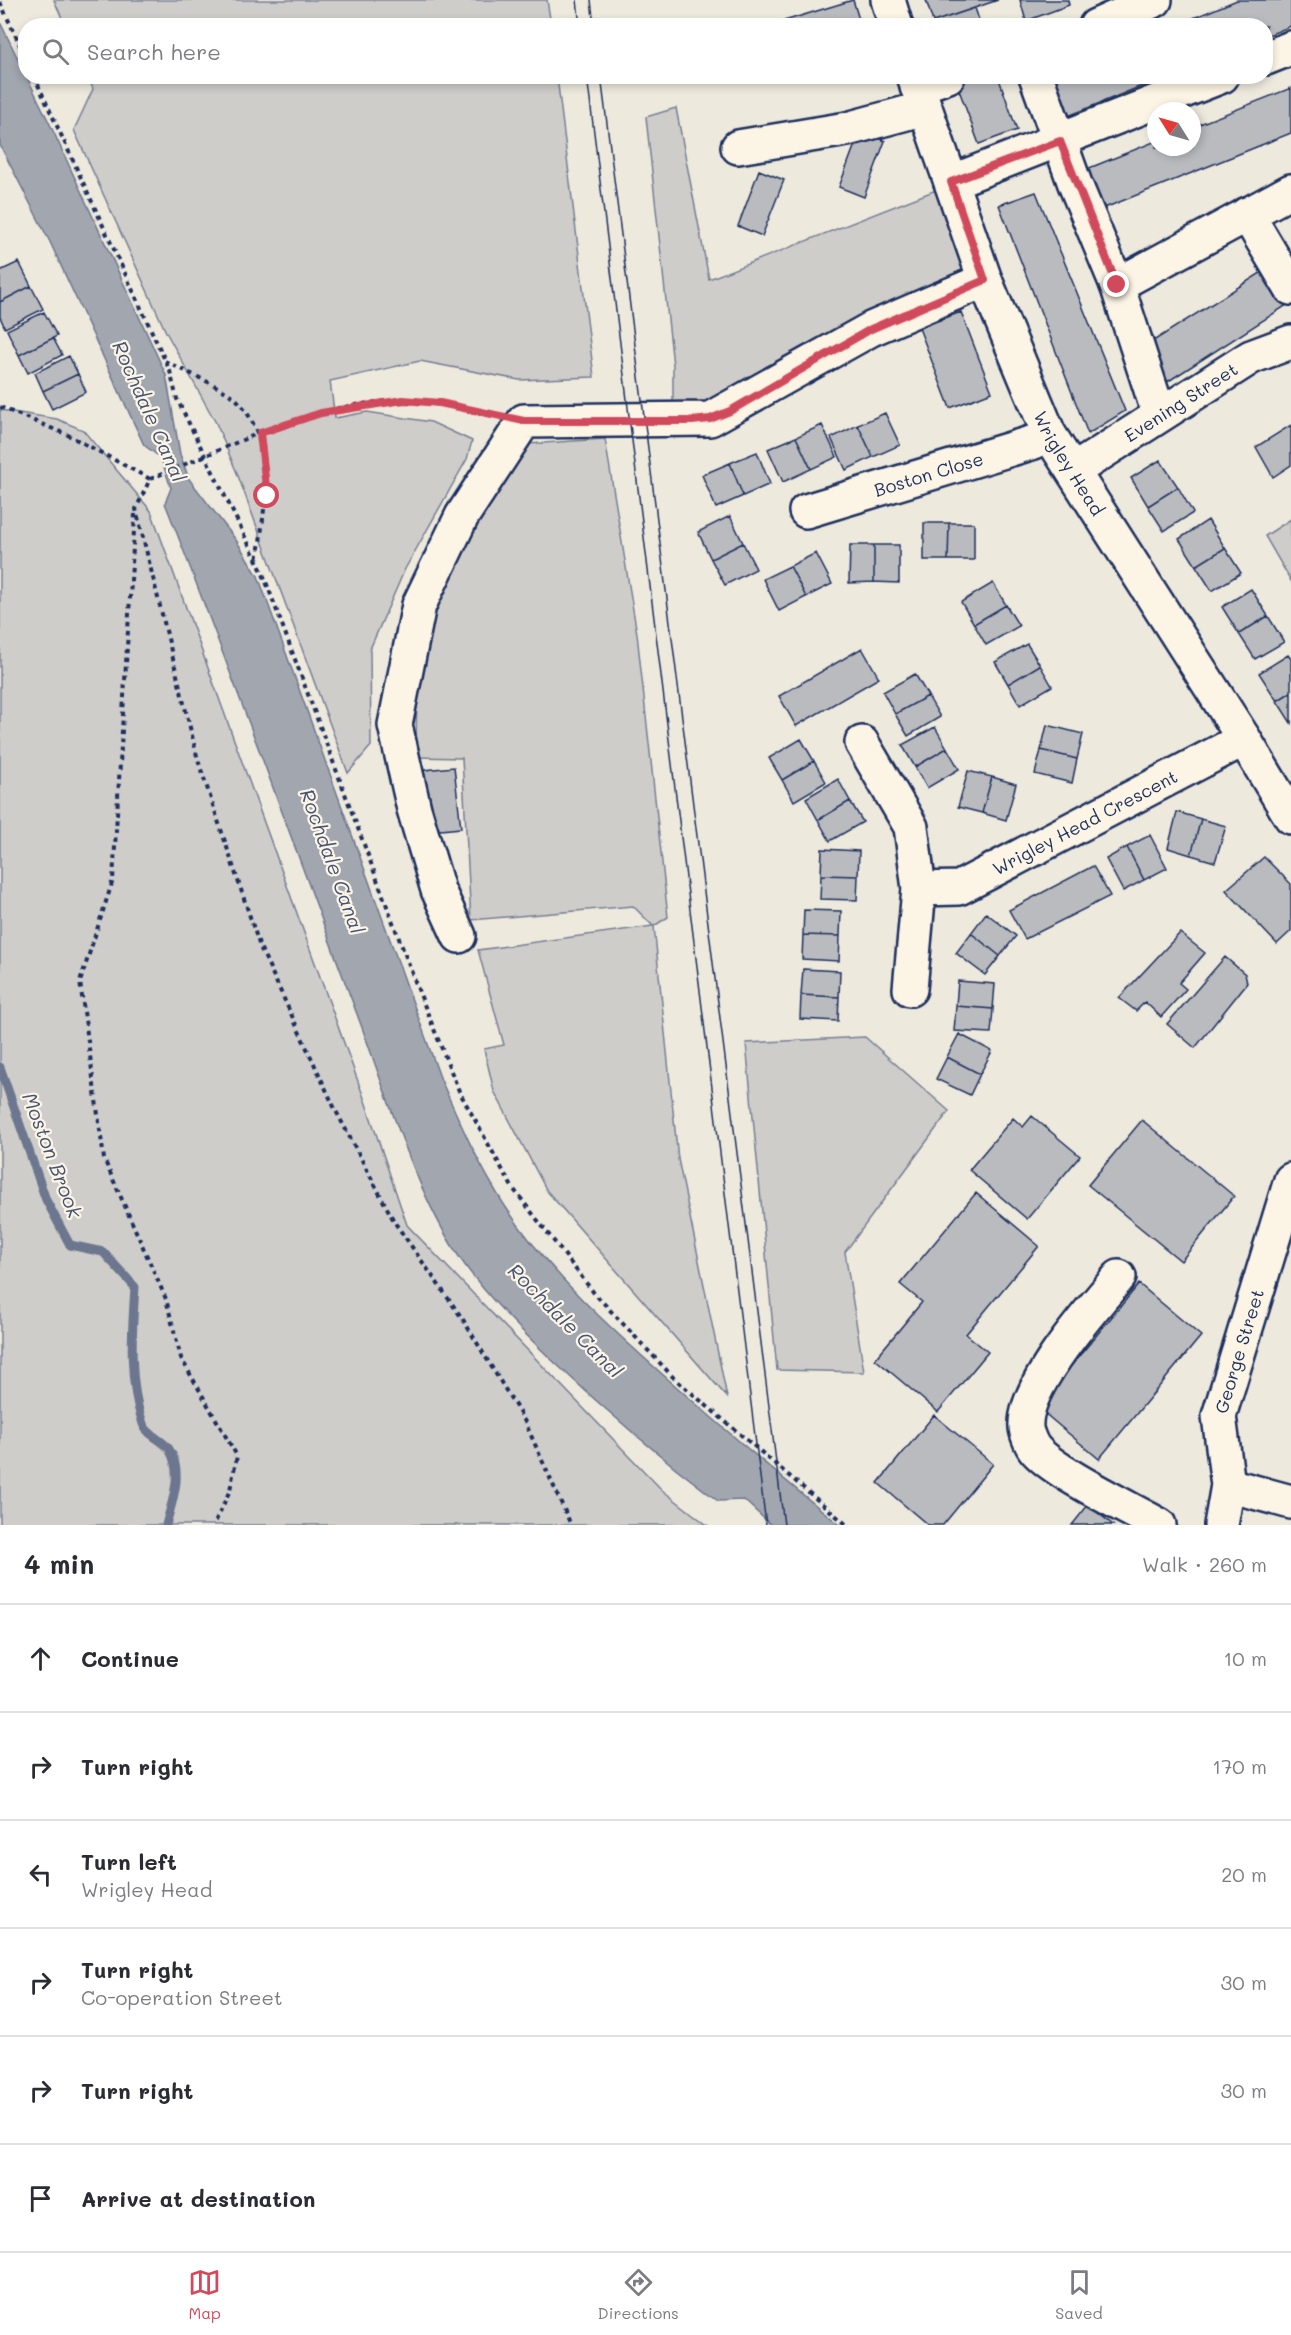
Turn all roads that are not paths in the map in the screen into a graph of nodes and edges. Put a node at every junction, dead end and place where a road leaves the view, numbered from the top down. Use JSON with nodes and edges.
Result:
{"nodes":[{"id":1,"x":888,"y":0,"type":"edge"},
{"id":2,"x":1090,"y":0,"type":"edge"},
{"id":3,"x":1155,"y":0,"type":"edge"},
{"id":4,"x":894,"y":18,"type":"edge"},
{"id":5,"x":1093,"y":18,"type":"edge"},
{"id":6,"x":1113,"y":18,"type":"edge"},
{"id":7,"x":1291,"y":48,"type":"edge"},
{"id":8,"x":1273,"y":55,"type":"edge"},
{"id":9,"x":1039,"y":84,"type":"edge"},
{"id":10,"x":1202,"y":84,"type":"edge"},
{"id":11,"x":919,"y":90,"type":"edge"},
{"id":12,"x":1060,"y":141,"type":"junction"},
{"id":13,"x":738,"y":147,"type":"dead end"},
{"id":14,"x":951,"y":182,"type":"junction"},
{"id":15,"x":1291,"y":191,"type":"edge"},
{"id":16,"x":1247,"y":214,"type":"junction"},
{"id":17,"x":985,"y":280,"type":"junction"},
{"id":18,"x":1117,"y":285,"type":"junction"},
{"id":19,"x":1291,"y":288,"type":"edge"},
{"id":20,"x":1291,"y":342,"type":"edge"},
{"id":21,"x":1161,"y":412,"type":"junction"},
{"id":22,"x":1049,"y":434,"type":"junction"},
{"id":23,"x":1073,"y":471,"type":"junction"},
{"id":24,"x":807,"y":511,"type":"dead end"},
{"id":25,"x":1244,"y":739,"type":"junction"},
{"id":26,"x":862,"y":743,"type":"dead end"},
{"id":27,"x":1280,"y":773,"type":"edge"},
{"id":28,"x":1291,"y":817,"type":"edge"},
{"id":29,"x":919,"y":889,"type":"junction"},
{"id":30,"x":459,"y":936,"type":"dead end"},
{"id":31,"x":910,"y":989,"type":"dead end"},
{"id":32,"x":1291,"y":1180,"type":"edge"},
{"id":33,"x":1119,"y":1276,"type":"dead end"},
{"id":34,"x":1228,"y":1485,"type":"junction"},
{"id":35,"x":1291,"y":1502,"type":"edge"},
{"id":36,"x":1159,"y":1525,"type":"edge"},
{"id":37,"x":1221,"y":1525,"type":"edge"}],
"edges":[{"from":1,"to":4,"type":"street"},
{"from":2,"to":5,"type":"street"},
{"from":3,"to":6,"type":"street"},
{"from":7,"to":8,"type":"street"},
{"from":9,"to":12,"type":"street"},
{"from":10,"to":12,"type":"street"},
{"from":11,"to":13,"type":"street"},
{"from":11,"to":14,"type":"street","name":"Wrigley Head"},
{"from":12,"to":14,"type":"street"},
{"from":12,"to":18,"type":"street"},
{"from":14,"to":17,"type":"street","name":"Wrigley Head"},
{"from":15,"to":16,"type":"street"},
{"from":16,"to":18,"type":"street"},
{"from":16,"to":19,"type":"street"},
{"from":17,"to":22,"type":"street","name":"Wrigley Head"},
{"from":17,"to":30,"type":"street"},
{"from":18,"to":21,"type":"street"},
{"from":20,"to":21,"type":"street","name":"Evening Street"},
{"from":21,"to":23,"type":"street","name":"Evening Street"},
{"from":22,"to":23,"type":"street","name":"Wrigley Head"},
{"from":22,"to":24,"type":"street","name":"Boston Close"},
{"from":23,"to":25,"type":"street","name":"Wrigley Head"},
{"from":25,"to":27,"type":"street","name":"Wrigley Head"},
{"from":25,"to":29,"type":"street","name":"Wrigley Head Crescent"},
{"from":26,"to":29,"type":"street"},
{"from":27,"to":28,"type":"street","name":"Wrigley Head"},
{"from":29,"to":31,"type":"street"},
{"from":32,"to":34,"type":"street","name":"George Street"},
{"from":33,"to":36,"type":"street"},
{"from":34,"to":35,"type":"street"},
{"from":34,"to":37,"type":"street","name":"George Street"}]}
